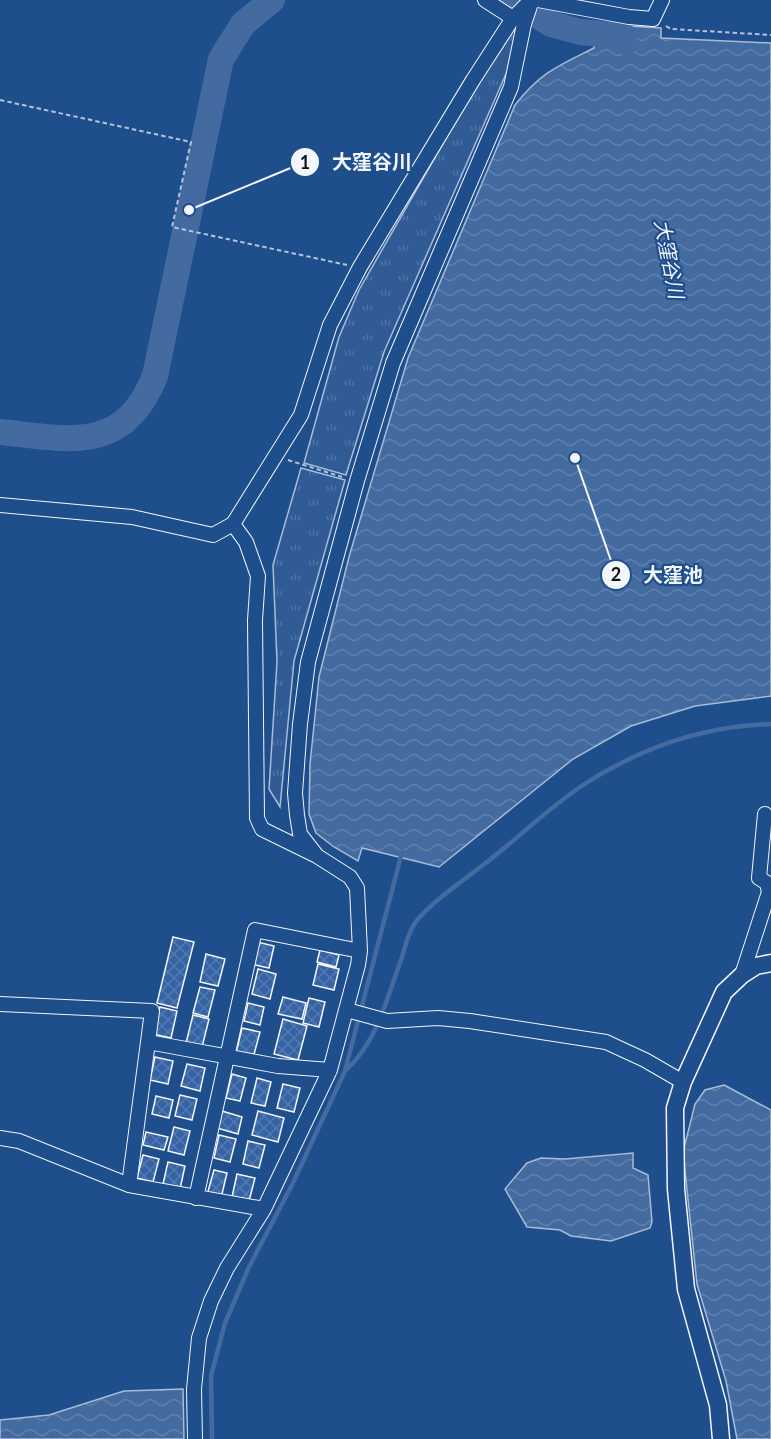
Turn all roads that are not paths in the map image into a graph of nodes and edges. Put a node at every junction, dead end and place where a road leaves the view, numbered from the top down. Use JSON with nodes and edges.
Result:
{"nodes":[{"id":1,"x":485,"y":0,"type":"edge"},
{"id":2,"x":662,"y":0,"type":"edge"},
{"id":3,"x":527,"y":6,"type":"edge"},
{"id":4,"x":0,"y":505,"type":"edge"},
{"id":5,"x":233,"y":524,"type":"junction"},
{"id":6,"x":765,"y":814,"type":"dead end"},
{"id":7,"x":317,"y":856,"type":"junction"},
{"id":8,"x":360,"y":951,"type":"junction"},
{"id":9,"x":771,"y":963,"type":"edge"},
{"id":10,"x":742,"y":975,"type":"junction"},
{"id":11,"x":0,"y":1004,"type":"edge"},
{"id":12,"x":349,"y":1011,"type":"junction"},
{"id":13,"x":148,"y":1042,"type":"junction"},
{"id":14,"x":226,"y":1056,"type":"junction"},
{"id":15,"x":330,"y":1070,"type":"junction"},
{"id":16,"x":683,"y":1082,"type":"junction"},
{"id":17,"x":0,"y":1138,"type":"edge"},
{"id":18,"x":129,"y":1185,"type":"junction"},
{"id":19,"x":196,"y":1198,"type":"junction"},
{"id":20,"x":264,"y":1209,"type":"junction"},
{"id":21,"x":195,"y":1439,"type":"edge"},
{"id":22,"x":721,"y":1439,"type":"edge"}],
"edges":[{"from":1,"to":3,"type":"street"},
{"from":2,"to":3,"type":"street"},
{"from":3,"to":5,"type":"street"},
{"from":3,"to":7,"type":"street"},
{"from":4,"to":5,"type":"street"},
{"from":5,"to":7,"type":"street"},
{"from":6,"to":10,"type":"street"},
{"from":7,"to":8,"type":"street"},
{"from":8,"to":12,"type":"street"},
{"from":8,"to":14,"type":"street"},
{"from":9,"to":10,"type":"street"},
{"from":10,"to":16,"type":"street"},
{"from":11,"to":13,"type":"street"},
{"from":12,"to":15,"type":"street"},
{"from":12,"to":16,"type":"street"},
{"from":13,"to":14,"type":"street"},
{"from":13,"to":18,"type":"street"},
{"from":14,"to":15,"type":"street"},
{"from":14,"to":19,"type":"street"},
{"from":15,"to":20,"type":"street"},
{"from":16,"to":22,"type":"street"},
{"from":17,"to":18,"type":"street"},
{"from":18,"to":19,"type":"street"},
{"from":19,"to":20,"type":"street"},
{"from":20,"to":21,"type":"street"}]}
